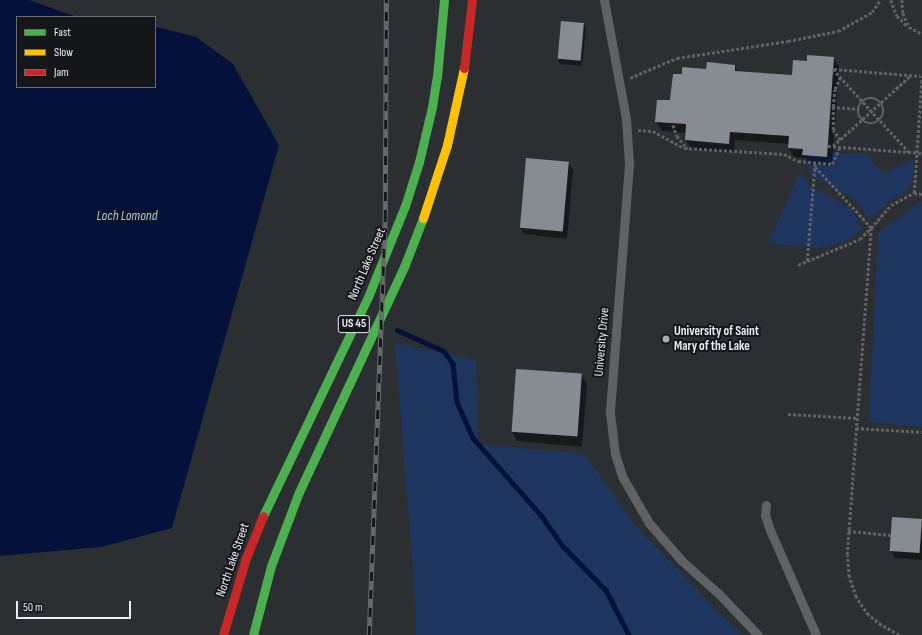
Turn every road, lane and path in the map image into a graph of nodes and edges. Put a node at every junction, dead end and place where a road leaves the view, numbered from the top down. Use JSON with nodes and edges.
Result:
{"nodes":[{"id":1,"x":444,"y":0,"type":"edge"},
{"id":2,"x":472,"y":0,"type":"edge"},
{"id":3,"x":604,"y":0,"type":"edge"},
{"id":4,"x":880,"y":0,"type":"edge"},
{"id":5,"x":891,"y":0,"type":"edge"},
{"id":6,"x":902,"y":0,"type":"edge"},
{"id":7,"x":909,"y":27,"type":"junction"},
{"id":8,"x":922,"y":34,"type":"edge"},
{"id":9,"x":911,"y":76,"type":"junction"},
{"id":10,"x":922,"y":76,"type":"edge"},
{"id":11,"x":840,"y":77,"type":"junction"},
{"id":12,"x":619,"y":82,"type":"junction"},
{"id":13,"x":862,"y":101,"type":"junction"},
{"id":14,"x":880,"y":102,"type":"junction"},
{"id":15,"x":832,"y":107,"type":"junction"},
{"id":16,"x":858,"y":109,"type":"junction"},
{"id":17,"x":871,"y":110,"type":"junction"},
{"id":18,"x":861,"y":120,"type":"junction"},
{"id":19,"x":880,"y":120,"type":"junction"},
{"id":20,"x":672,"y":126,"type":"dead end"},
{"id":21,"x":626,"y":130,"type":"junction"},
{"id":22,"x":840,"y":140,"type":"junction"},
{"id":23,"x":828,"y":146,"type":"dead end"},
{"id":24,"x":833,"y":146,"type":"junction"},
{"id":25,"x":840,"y":147,"type":"junction"},
{"id":26,"x":688,"y":149,"type":"junction"},
{"id":27,"x":909,"y":152,"type":"junction"},
{"id":28,"x":917,"y":153,"type":"junction"},
{"id":29,"x":922,"y":153,"type":"edge"},
{"id":30,"x":815,"y":162,"type":"junction"},
{"id":31,"x":814,"y":167,"type":"junction"},
{"id":32,"x":914,"y":193,"type":"junction"},
{"id":33,"x":922,"y":194,"type":"edge"},
{"id":34,"x":871,"y":228,"type":"junction"},
{"id":35,"x":807,"y":261,"type":"junction"},
{"id":36,"x":798,"y":265,"type":"dead end"},
{"id":37,"x":788,"y":414,"type":"dead end"},
{"id":38,"x":857,"y":418,"type":"junction"},
{"id":39,"x":856,"y":428,"type":"junction"},
{"id":40,"x":922,"y":432,"type":"edge"},
{"id":41,"x":766,"y":505,"type":"dead end"},
{"id":42,"x":848,"y":531,"type":"junction"},
{"id":43,"x":891,"y":535,"type":"dead end"},
{"id":44,"x":223,"y":635,"type":"edge"},
{"id":45,"x":253,"y":635,"type":"edge"},
{"id":46,"x":758,"y":635,"type":"edge"},
{"id":47,"x":816,"y":635,"type":"edge"},
{"id":48,"x":899,"y":635,"type":"edge"}],
"edges":[{"from":1,"to":44,"type":"main road","name":"North Lake Street","number":"US 45"},
{"from":2,"to":45,"type":"main road","number":"US 45"},
{"from":3,"to":12,"type":"lane","name":"University Drive"},
{"from":4,"to":12,"type":"path"},
{"from":5,"to":7,"type":"path"},
{"from":6,"to":7,"type":"path"},
{"from":7,"to":8,"type":"path"},
{"from":9,"to":10,"type":"path"},
{"from":9,"to":11,"type":"path"},
{"from":9,"to":14,"type":"path"},
{"from":10,"to":28,"type":"path"},
{"from":11,"to":13,"type":"path"},
{"from":11,"to":15,"type":"path"},
{"from":12,"to":21,"type":"lane","name":"University Drive"},
{"from":13,"to":14,"type":"path"},
{"from":13,"to":16,"type":"path"},
{"from":13,"to":17,"type":"path"},
{"from":14,"to":17,"type":"path"},
{"from":14,"to":19,"type":"path"},
{"from":15,"to":16,"type":"path"},
{"from":15,"to":22,"type":"path"},
{"from":16,"to":18,"type":"path"},
{"from":17,"to":18,"type":"path"},
{"from":17,"to":19,"type":"path"},
{"from":18,"to":19,"type":"path"},
{"from":18,"to":22,"type":"path"},
{"from":19,"to":27,"type":"path"},
{"from":20,"to":26,"type":"path"},
{"from":21,"to":26,"type":"path"},
{"from":21,"to":46,"type":"lane","name":"University Drive"},
{"from":22,"to":24,"type":"path"},
{"from":23,"to":24,"type":"path"},
{"from":24,"to":25,"type":"path"},
{"from":25,"to":27,"type":"path"},
{"from":25,"to":30,"type":"path"},
{"from":26,"to":30,"type":"path"},
{"from":27,"to":28,"type":"path"},
{"from":28,"to":29,"type":"path"},
{"from":28,"to":32,"type":"path"},
{"from":30,"to":31,"type":"path"},
{"from":31,"to":34,"type":"path"},
{"from":31,"to":35,"type":"path"},
{"from":32,"to":33,"type":"path"},
{"from":32,"to":34,"type":"path"},
{"from":34,"to":35,"type":"path"},
{"from":34,"to":38,"type":"path"},
{"from":35,"to":36,"type":"path"},
{"from":37,"to":38,"type":"path"},
{"from":38,"to":39,"type":"path"},
{"from":39,"to":40,"type":"path"},
{"from":39,"to":42,"type":"path"},
{"from":41,"to":47,"type":"lane"},
{"from":42,"to":43,"type":"path"},
{"from":42,"to":48,"type":"path"}]}
